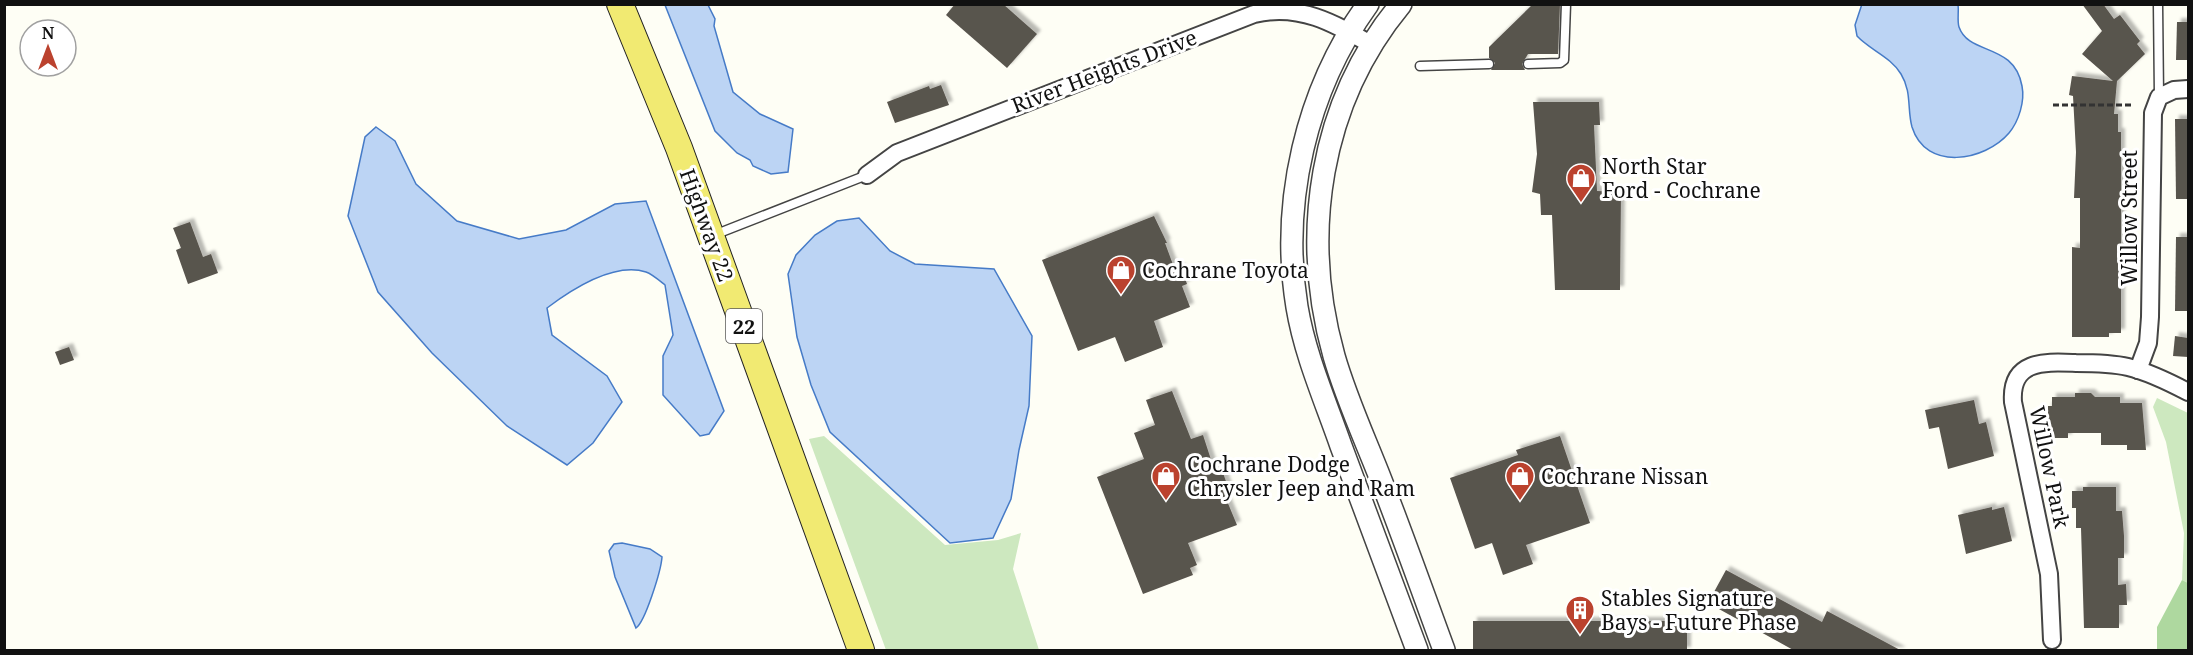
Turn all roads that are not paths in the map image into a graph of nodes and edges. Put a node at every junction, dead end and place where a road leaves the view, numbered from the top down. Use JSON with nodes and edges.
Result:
{"nodes":[{"id":1,"x":620,"y":4,"type":"edge"},
{"id":2,"x":1368,"y":4,"type":"edge"},
{"id":3,"x":1401,"y":4,"type":"edge"},
{"id":4,"x":1566,"y":4,"type":"edge"},
{"id":5,"x":2158,"y":4,"type":"edge"},
{"id":6,"x":1348,"y":31,"type":"junction"},
{"id":7,"x":1372,"y":45,"type":"junction"},
{"id":8,"x":1489,"y":64,"type":"dead end"},
{"id":9,"x":1528,"y":64,"type":"dead end"},
{"id":10,"x":1420,"y":66,"type":"dead end"},
{"id":11,"x":2188,"y":89,"type":"edge"},
{"id":12,"x":2159,"y":96,"type":"junction"},
{"id":13,"x":867,"y":175,"type":"joint"},
{"id":14,"x":711,"y":236,"type":"junction"},
{"id":15,"x":1321,"y":302,"type":"junction"},
{"id":16,"x":1298,"y":309,"type":"junction"},
{"id":17,"x":2138,"y":370,"type":"junction"},
{"id":18,"x":2188,"y":392,"type":"edge"},
{"id":19,"x":1399,"y":527,"type":"junction"},
{"id":20,"x":1375,"y":538,"type":"junction"},
{"id":21,"x":2052,"y":640,"type":"dead end"},
{"id":22,"x":861,"y":651,"type":"edge"},
{"id":23,"x":1417,"y":651,"type":"edge"},
{"id":24,"x":1444,"y":651,"type":"edge"}],
"edges":[{"from":1,"to":14,"type":"main road","name":"Highway 22","number":"22"},
{"from":2,"to":6,"type":"street"},
{"from":3,"to":7,"type":"street"},
{"from":4,"to":9,"type":"lane"},
{"from":5,"to":12,"type":"lane"},
{"from":6,"to":7,"type":"street","name":"River Heights Drive"},
{"from":6,"to":13,"type":"street","name":"River Heights Drive"},
{"from":6,"to":16,"type":"street"},
{"from":7,"to":15,"type":"street"},
{"from":8,"to":10,"type":"lane"},
{"from":11,"to":12,"type":"street"},
{"from":12,"to":17,"type":"street","name":"Willow Street"},
{"from":13,"to":14,"type":"lane"},
{"from":14,"to":22,"type":"main road","name":"Highway 22","number":"22"},
{"from":15,"to":16,"type":"street"},
{"from":15,"to":19,"type":"street"},
{"from":16,"to":20,"type":"street"},
{"from":17,"to":18,"type":"street","name":"Willow Park"},
{"from":17,"to":21,"type":"street","name":"Willow Park"},
{"from":19,"to":20,"type":"street"},
{"from":19,"to":24,"type":"street"},
{"from":20,"to":23,"type":"street"}]}
